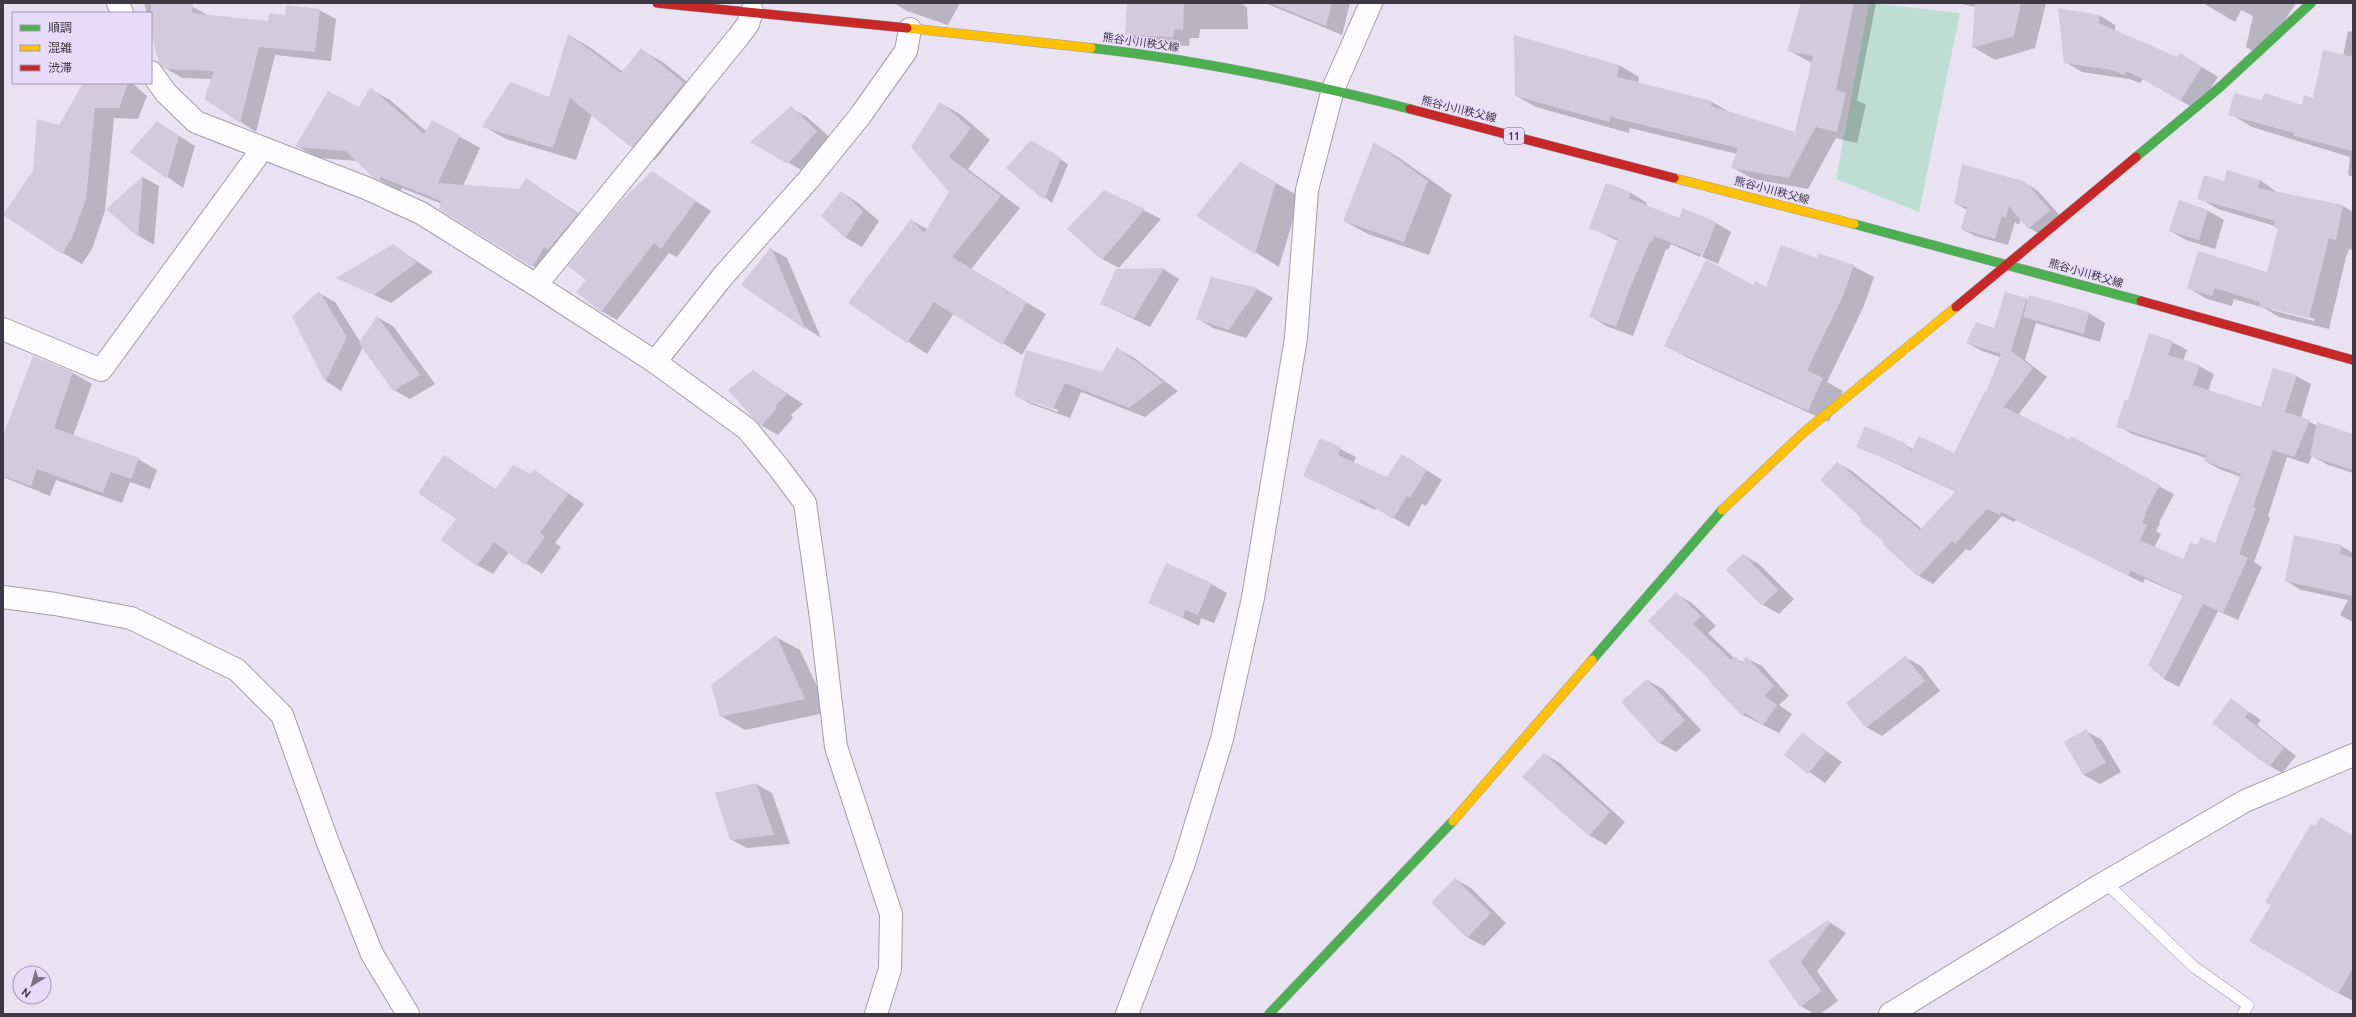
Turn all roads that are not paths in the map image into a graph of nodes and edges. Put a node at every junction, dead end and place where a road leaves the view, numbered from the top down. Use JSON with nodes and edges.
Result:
{"nodes":[{"id":1,"x":657,"y":3,"type":"edge"},
{"id":2,"x":1371,"y":3,"type":"edge"},
{"id":3,"x":2311,"y":3,"type":"edge"},
{"id":4,"x":752,"y":11,"type":"junction"},
{"id":5,"x":910,"y":29,"type":"junction"},
{"id":6,"x":152,"y":73,"type":"edge"},
{"id":7,"x":1333,"y":89,"type":"junction"},
{"id":8,"x":263,"y":148,"type":"junction"},
{"id":9,"x":2007,"y":264,"type":"junction"},
{"id":10,"x":536,"y":285,"type":"junction"},
{"id":11,"x":3,"y":329,"type":"edge"},
{"id":12,"x":2353,"y":360,"type":"edge"},
{"id":13,"x":655,"y":362,"type":"junction"},
{"id":14,"x":3,"y":597,"type":"edge"},
{"id":15,"x":2353,"y":755,"type":"edge"},
{"id":16,"x":2105,"y":882,"type":"junction"},
{"id":17,"x":408,"y":1014,"type":"edge"},
{"id":18,"x":876,"y":1014,"type":"edge"},
{"id":19,"x":1127,"y":1014,"type":"edge"},
{"id":20,"x":1269,"y":1014,"type":"edge"},
{"id":21,"x":1890,"y":1014,"type":"edge"},
{"id":22,"x":2243,"y":1014,"type":"edge"}],
"edges":[{"from":1,"to":4,"type":"main road","name":"熊谷小川秩父線","number":"11"},
{"from":2,"to":7,"type":"street"},
{"from":3,"to":9,"type":"main road"},
{"from":4,"to":5,"type":"main road","name":"熊谷小川秩父線","number":"11"},
{"from":4,"to":10,"type":"street"},
{"from":5,"to":7,"type":"main road","name":"熊谷小川秩父線","number":"11"},
{"from":5,"to":13,"type":"street"},
{"from":6,"to":8,"type":"street"},
{"from":7,"to":9,"type":"main road","name":"熊谷小川秩父線","number":"11"},
{"from":7,"to":19,"type":"street"},
{"from":8,"to":10,"type":"street"},
{"from":8,"to":11,"type":"street"},
{"from":9,"to":12,"type":"main road","name":"熊谷小川秩父線","number":"11"},
{"from":9,"to":20,"type":"main road"},
{"from":10,"to":13,"type":"street"},
{"from":13,"to":18,"type":"street"},
{"from":14,"to":17,"type":"street"},
{"from":15,"to":16,"type":"street"},
{"from":16,"to":21,"type":"street"},
{"from":16,"to":22,"type":"lane"}]}
